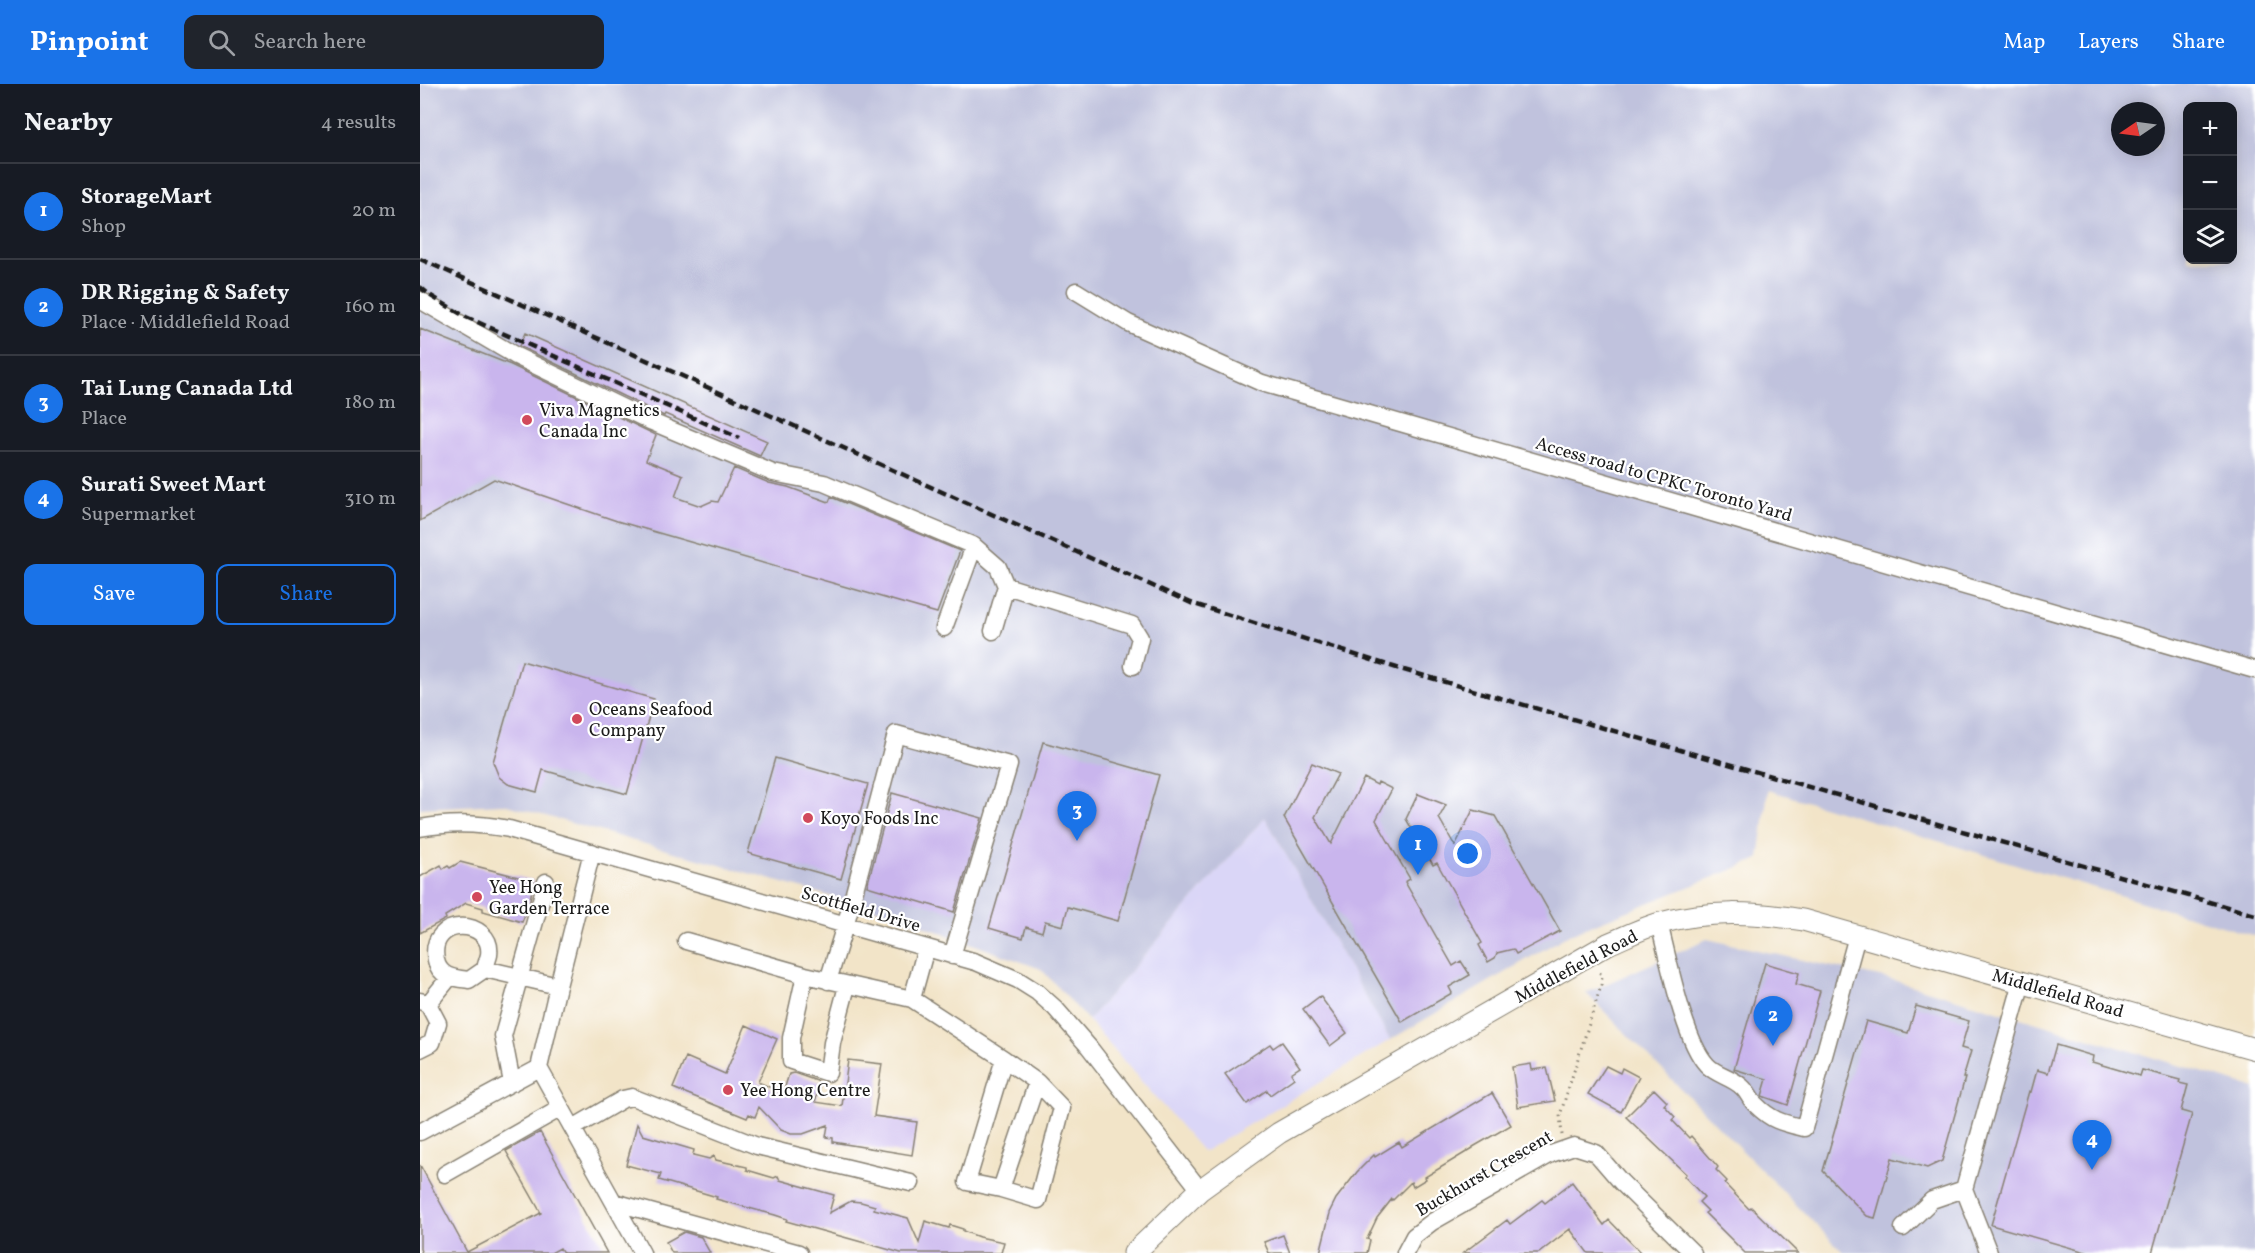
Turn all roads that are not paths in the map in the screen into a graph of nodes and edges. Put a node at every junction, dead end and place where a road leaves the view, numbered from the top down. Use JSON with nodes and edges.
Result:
{"nodes":[{"id":1,"x":1076,"y":291,"type":"dead end"},
{"id":2,"x":420,"y":300,"type":"edge"},
{"id":3,"x":974,"y":546,"type":"junction"},
{"id":4,"x":1006,"y":586,"type":"junction"},
{"id":5,"x":944,"y":628,"type":"dead end"},
{"id":6,"x":993,"y":631,"type":"dead end"},
{"id":7,"x":1132,"y":666,"type":"dead end"},
{"id":8,"x":2255,"y":670,"type":"edge"},
{"id":9,"x":420,"y":828,"type":"edge"},
{"id":10,"x":592,"y":852,"type":"junction"},
{"id":11,"x":546,"y":882,"type":"dead end"},
{"id":12,"x":1659,"y":923,"type":"junction"},
{"id":13,"x":845,"y":926,"type":"junction"},
{"id":14,"x":1857,"y":936,"type":"junction"},
{"id":15,"x":686,"y":941,"type":"dead end"},
{"id":16,"x":926,"y":948,"type":"junction"},
{"id":17,"x":952,"y":956,"type":"junction"},
{"id":18,"x":485,"y":969,"type":"junction"},
{"id":19,"x":805,"y":975,"type":"junction"},
{"id":20,"x":519,"y":977,"type":"junction"},
{"id":21,"x":449,"y":978,"type":"junction"},
{"id":22,"x":828,"y":981,"type":"junction"},
{"id":23,"x":2022,"y":982,"type":"junction"},
{"id":24,"x":558,"y":986,"type":"junction"},
{"id":25,"x":846,"y":986,"type":"junction"},
{"id":26,"x":912,"y":999,"type":"junction"},
{"id":27,"x":424,"y":1003,"type":"edge"},
{"id":28,"x":420,"y":1049,"type":"edge"},
{"id":29,"x":2255,"y":1049,"type":"edge"},
{"id":30,"x":1004,"y":1059,"type":"junction"},
{"id":31,"x":539,"y":1068,"type":"junction"},
{"id":32,"x":1037,"y":1082,"type":"junction"},
{"id":33,"x":512,"y":1083,"type":"junction"},
{"id":34,"x":561,"y":1108,"type":"junction"},
{"id":35,"x":573,"y":1128,"type":"junction"},
{"id":36,"x":420,"y":1132,"type":"edge"},
{"id":37,"x":445,"y":1174,"type":"dead end"},
{"id":38,"x":911,"y":1183,"type":"dead end"},
{"id":39,"x":1001,"y":1189,"type":"junction"},
{"id":40,"x":1964,"y":1189,"type":"junction"},
{"id":41,"x":1200,"y":1190,"type":"junction"},
{"id":42,"x":614,"y":1202,"type":"junction"},
{"id":43,"x":1903,"y":1228,"type":"dead end"},
{"id":44,"x":642,"y":1253,"type":"edge"},
{"id":45,"x":799,"y":1253,"type":"edge"},
{"id":46,"x":1134,"y":1253,"type":"edge"},
{"id":47,"x":1405,"y":1253,"type":"edge"},
{"id":48,"x":1693,"y":1253,"type":"edge"},
{"id":49,"x":1989,"y":1253,"type":"edge"}],
"edges":[{"from":1,"to":8,"type":"street","name":"Access road to CPKC Toronto Yard"},
{"from":2,"to":3,"type":"street"},
{"from":3,"to":4,"type":"street"},
{"from":3,"to":5,"type":"street"},
{"from":4,"to":6,"type":"street"},
{"from":4,"to":7,"type":"street"},
{"from":9,"to":10,"type":"street","name":"Scottfield Drive"},
{"from":10,"to":13,"type":"street","name":"Scottfield Drive"},
{"from":10,"to":24,"type":"street"},
{"from":11,"to":20,"type":"street"},
{"from":12,"to":14,"type":"main road","name":"Middlefield Road"},
{"from":12,"to":14,"type":"street"},
{"from":12,"to":41,"type":"main road","name":"Middlefield Road"},
{"from":13,"to":16,"type":"street","name":"Scottfield Drive"},
{"from":13,"to":17,"type":"street"},
{"from":13,"to":22,"type":"street"},
{"from":14,"to":23,"type":"main road","name":"Middlefield Road"},
{"from":15,"to":19,"type":"street"},
{"from":16,"to":17,"type":"street","name":"Scottfield Drive"},
{"from":16,"to":26,"type":"street"},
{"from":17,"to":41,"type":"street","name":"Scottfield Drive"},
{"from":18,"to":20,"type":"street"},
{"from":18,"to":21,"type":"street"},
{"from":18,"to":21,"type":"street"},
{"from":19,"to":22,"type":"street"},
{"from":19,"to":25,"type":"street"},
{"from":20,"to":24,"type":"street"},
{"from":20,"to":33,"type":"street"},
{"from":21,"to":27,"type":"street"},
{"from":22,"to":25,"type":"street"},
{"from":23,"to":29,"type":"main road","name":"Middlefield Road"},
{"from":23,"to":40,"type":"street"},
{"from":24,"to":31,"type":"street"},
{"from":25,"to":26,"type":"street"},
{"from":26,"to":30,"type":"street"},
{"from":27,"to":28,"type":"street"},
{"from":30,"to":32,"type":"street"},
{"from":30,"to":39,"type":"street"},
{"from":31,"to":33,"type":"street"},
{"from":31,"to":34,"type":"street"},
{"from":32,"to":39,"type":"street"},
{"from":32,"to":39,"type":"street"},
{"from":33,"to":36,"type":"street"},
{"from":34,"to":35,"type":"street"},
{"from":34,"to":37,"type":"street"},
{"from":35,"to":38,"type":"street"},
{"from":35,"to":42,"type":"street"},
{"from":40,"to":43,"type":"street"},
{"from":40,"to":49,"type":"street"},
{"from":41,"to":46,"type":"main road","name":"Middlefield Road"},
{"from":42,"to":44,"type":"street"},
{"from":42,"to":45,"type":"street"},
{"from":47,"to":48,"type":"street","name":"Buckhurst Crescent"}]}
